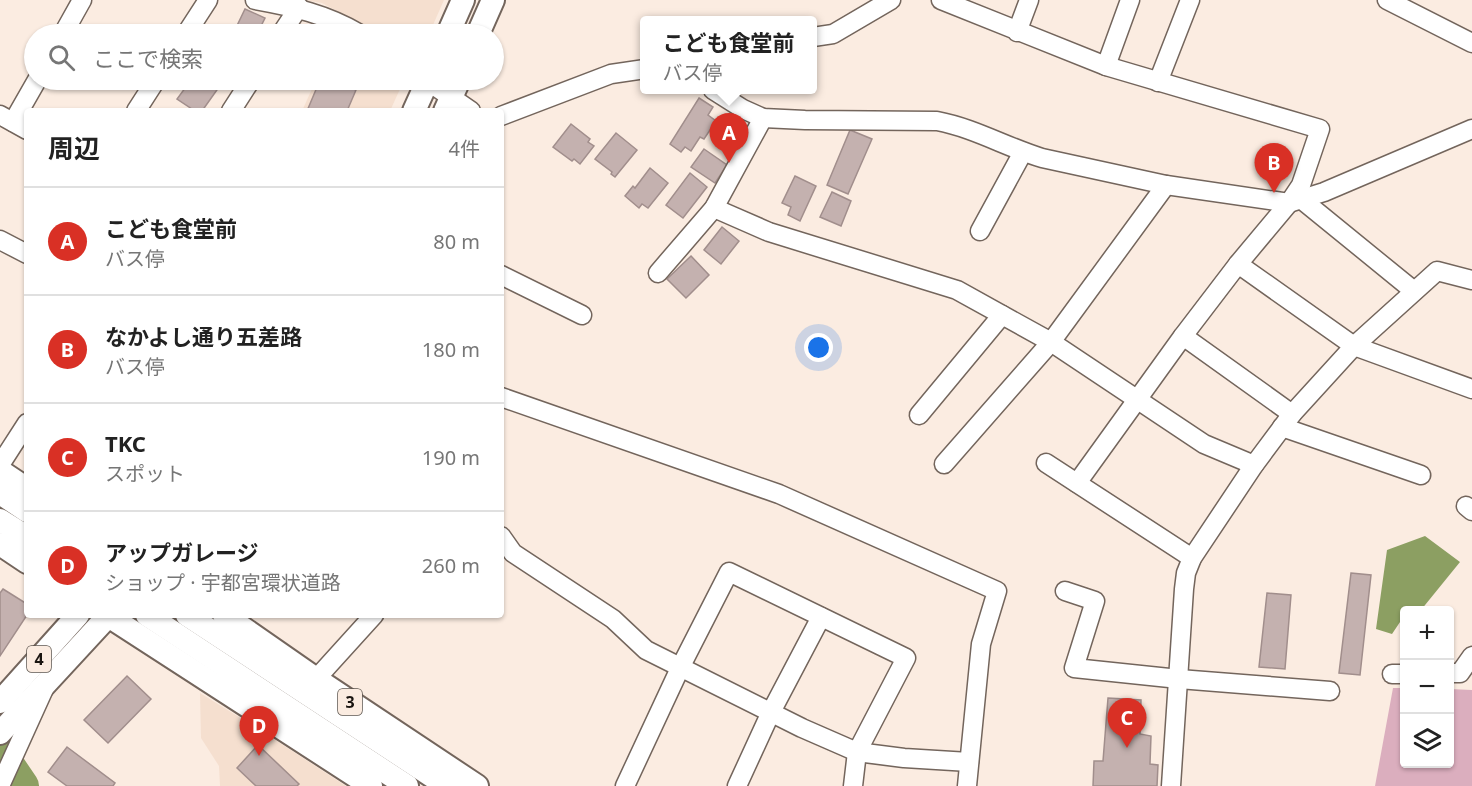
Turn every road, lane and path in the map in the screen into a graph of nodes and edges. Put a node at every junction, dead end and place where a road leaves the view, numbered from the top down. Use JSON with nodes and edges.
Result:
{"nodes":[{"id":1,"x":82,"y":0,"type":"edge"},
{"id":2,"x":208,"y":0,"type":"edge"},
{"id":3,"x":255,"y":0,"type":"edge"},
{"id":4,"x":463,"y":0,"type":"edge"},
{"id":5,"x":493,"y":0,"type":"edge"},
{"id":6,"x":941,"y":0,"type":"edge"},
{"id":7,"x":1029,"y":0,"type":"edge"},
{"id":8,"x":1130,"y":0,"type":"edge"},
{"id":9,"x":1190,"y":0,"type":"edge"},
{"id":10,"x":1387,"y":0,"type":"edge"},
{"id":11,"x":884,"y":2,"type":"edge"},
{"id":12,"x":299,"y":7,"type":"junction"},
{"id":13,"x":69,"y":24,"type":"edge"},
{"id":14,"x":192,"y":24,"type":"edge"},
{"id":15,"x":288,"y":24,"type":"edge"},
{"id":16,"x":340,"y":24,"type":"edge"},
{"id":17,"x":452,"y":24,"type":"edge"},
{"id":18,"x":482,"y":24,"type":"edge"},
{"id":19,"x":1017,"y":32,"type":"junction"},
{"id":20,"x":817,"y":37,"type":"edge"},
{"id":21,"x":1472,"y":43,"type":"edge"},
{"id":22,"x":1106,"y":66,"type":"junction"},
{"id":23,"x":640,"y":70,"type":"edge"},
{"id":24,"x":1158,"y":82,"type":"junction"},
{"id":25,"x":31,"y":90,"type":"edge"},
{"id":26,"x":150,"y":90,"type":"edge"},
{"id":27,"x":245,"y":90,"type":"edge"},
{"id":28,"x":423,"y":90,"type":"edge"},
{"id":29,"x":719,"y":94,"type":"edge"},
{"id":30,"x":452,"y":96,"type":"edge"},
{"id":31,"x":138,"y":108,"type":"edge"},
{"id":32,"x":233,"y":108,"type":"edge"},
{"id":33,"x":415,"y":108,"type":"edge"},
{"id":34,"x":467,"y":108,"type":"edge"},
{"id":35,"x":504,"y":115,"type":"edge"},
{"id":36,"x":763,"y":118,"type":"junction"},
{"id":37,"x":13,"y":122,"type":"edge"},
{"id":38,"x":1472,"y":129,"type":"edge"},
{"id":39,"x":1023,"y":152,"type":"junction"},
{"id":40,"x":1166,"y":185,"type":"junction"},
{"id":41,"x":1295,"y":201,"type":"junction"},
{"id":42,"x":714,"y":208,"type":"junction"},
{"id":43,"x":980,"y":231,"type":"dead end"},
{"id":44,"x":0,"y":240,"type":"edge"},
{"id":45,"x":24,"y":253,"type":"edge"},
{"id":46,"x":1238,"y":264,"type":"junction"},
{"id":47,"x":658,"y":273,"type":"dead end"},
{"id":48,"x":504,"y":276,"type":"edge"},
{"id":49,"x":1472,"y":280,"type":"edge"},
{"id":50,"x":1414,"y":291,"type":"junction"},
{"id":51,"x":582,"y":315,"type":"dead end"},
{"id":52,"x":1002,"y":315,"type":"junction"},
{"id":53,"x":1183,"y":336,"type":"junction"},
{"id":54,"x":1052,"y":342,"type":"junction"},
{"id":55,"x":1354,"y":346,"type":"junction"},
{"id":56,"x":1472,"y":389,"type":"edge"},
{"id":57,"x":504,"y":398,"type":"edge"},
{"id":58,"x":1138,"y":399,"type":"junction"},
{"id":59,"x":919,"y":415,"type":"dead end"},
{"id":60,"x":1287,"y":421,"type":"junction"},
{"id":61,"x":24,"y":428,"type":"edge"},
{"id":62,"x":1046,"y":463,"type":"dead end"},
{"id":63,"x":944,"y":464,"type":"dead end"},
{"id":64,"x":0,"y":465,"type":"edge"},
{"id":65,"x":1254,"y":465,"type":"junction"},
{"id":66,"x":0,"y":471,"type":"edge"},
{"id":67,"x":1422,"y":475,"type":"dead end"},
{"id":68,"x":1077,"y":483,"type":"junction"},
{"id":69,"x":24,"y":487,"type":"edge"},
{"id":70,"x":0,"y":493,"type":"edge"},
{"id":71,"x":24,"y":509,"type":"edge"},
{"id":72,"x":0,"y":520,"type":"edge"},
{"id":73,"x":24,"y":535,"type":"edge"},
{"id":74,"x":504,"y":540,"type":"edge"},
{"id":75,"x":0,"y":544,"type":"edge"},
{"id":76,"x":1192,"y":558,"type":"junction"},
{"id":77,"x":24,"y":560,"type":"edge"},
{"id":78,"x":1065,"y":591,"type":"dead end"},
{"id":79,"x":821,"y":617,"type":"junction"},
{"id":80,"x":75,"y":618,"type":"edge"},
{"id":81,"x":105,"y":618,"type":"edge"},
{"id":82,"x":113,"y":618,"type":"edge"},
{"id":83,"x":153,"y":618,"type":"edge"},
{"id":84,"x":190,"y":618,"type":"edge"},
{"id":85,"x":235,"y":618,"type":"edge"},
{"id":86,"x":371,"y":618,"type":"edge"},
{"id":87,"x":1472,"y":656,"type":"edge"},
{"id":88,"x":681,"y":666,"type":"junction"},
{"id":89,"x":249,"y":669,"type":"junction"},
{"id":90,"x":1454,"y":673,"type":"edge"},
{"id":91,"x":316,"y":679,"type":"junction"},
{"id":92,"x":1179,"y":679,"type":"junction"},
{"id":93,"x":45,"y":684,"type":"junction"},
{"id":94,"x":1330,"y":691,"type":"dead end"},
{"id":95,"x":0,"y":702,"type":"edge"},
{"id":96,"x":771,"y":712,"type":"junction"},
{"id":97,"x":4,"y":730,"type":"edge"},
{"id":98,"x":857,"y":753,"type":"junction"},
{"id":99,"x":969,"y":762,"type":"junction"},
{"id":100,"x":0,"y":786,"type":"edge"},
{"id":101,"x":371,"y":786,"type":"edge"},
{"id":102,"x":407,"y":786,"type":"edge"},
{"id":103,"x":447,"y":786,"type":"edge"},
{"id":104,"x":477,"y":786,"type":"edge"},
{"id":105,"x":625,"y":786,"type":"edge"},
{"id":106,"x":736,"y":786,"type":"edge"},
{"id":107,"x":853,"y":786,"type":"edge"},
{"id":108,"x":967,"y":786,"type":"edge"},
{"id":109,"x":1171,"y":786,"type":"edge"}],
"edges":[{"from":1,"to":13,"type":"street"},
{"from":2,"to":14,"type":"street"},
{"from":3,"to":12,"type":"street"},
{"from":4,"to":17,"type":"main road"},
{"from":5,"to":18,"type":"main road"},
{"from":6,"to":19,"type":"street"},
{"from":7,"to":19,"type":"street"},
{"from":8,"to":22,"type":"street"},
{"from":9,"to":24,"type":"street"},
{"from":10,"to":21,"type":"street"},
{"from":11,"to":20,"type":"street"},
{"from":12,"to":15,"type":"street"},
{"from":12,"to":16,"type":"street"},
{"from":19,"to":22,"type":"street"},
{"from":22,"to":24,"type":"street"},
{"from":23,"to":35,"type":"street"},
{"from":24,"to":41,"type":"street"},
{"from":25,"to":37,"type":"street"},
{"from":26,"to":31,"type":"street"},
{"from":27,"to":32,"type":"street"},
{"from":28,"to":33,"type":"main road"},
{"from":29,"to":36,"type":"street"},
{"from":30,"to":34,"type":"street"},
{"from":36,"to":39,"type":"street"},
{"from":36,"to":42,"type":"street"},
{"from":38,"to":41,"type":"street"},
{"from":39,"to":40,"type":"street"},
{"from":39,"to":43,"type":"street"},
{"from":40,"to":41,"type":"street"},
{"from":40,"to":54,"type":"street"},
{"from":41,"to":46,"type":"street"},
{"from":41,"to":50,"type":"street"},
{"from":42,"to":47,"type":"street"},
{"from":42,"to":52,"type":"street"},
{"from":44,"to":45,"type":"street"},
{"from":46,"to":53,"type":"street"},
{"from":46,"to":55,"type":"street"},
{"from":48,"to":51,"type":"street"},
{"from":49,"to":50,"type":"street"},
{"from":50,"to":55,"type":"street"},
{"from":52,"to":54,"type":"street"},
{"from":52,"to":59,"type":"street"},
{"from":53,"to":58,"type":"street"},
{"from":53,"to":60,"type":"street"},
{"from":54,"to":58,"type":"street"},
{"from":54,"to":63,"type":"street"},
{"from":55,"to":56,"type":"street"},
{"from":55,"to":60,"type":"street"},
{"from":57,"to":99,"type":"street"},
{"from":58,"to":65,"type":"street"},
{"from":58,"to":68,"type":"street"},
{"from":60,"to":65,"type":"street"},
{"from":60,"to":67,"type":"street"},
{"from":61,"to":64,"type":"street"},
{"from":62,"to":68,"type":"street"},
{"from":65,"to":76,"type":"street"},
{"from":66,"to":69,"type":"main road"},
{"from":68,"to":76,"type":"street"},
{"from":70,"to":71,"type":"main road"},
{"from":72,"to":73,"type":"main road"},
{"from":74,"to":88,"type":"street"},
{"from":75,"to":77,"type":"main road"},
{"from":76,"to":92,"type":"street"},
{"from":78,"to":92,"type":"street"},
{"from":79,"to":88,"type":"street"},
{"from":79,"to":96,"type":"street"},
{"from":79,"to":98,"type":"street"},
{"from":80,"to":95,"type":"main road","number":"4"},
{"from":81,"to":93,"type":"main road","number":"4"},
{"from":82,"to":101,"type":"main road"},
{"from":83,"to":89,"type":"main road","number":"3"},
{"from":84,"to":89,"type":"main road","number":"3"},
{"from":85,"to":91,"type":"main road","number":"3"},
{"from":86,"to":91,"type":"street"},
{"from":87,"to":90,"type":"street"},
{"from":88,"to":96,"type":"street"},
{"from":88,"to":105,"type":"street"},
{"from":89,"to":102,"type":"main road","number":"3"},
{"from":89,"to":103,"type":"main road","number":"3"},
{"from":91,"to":104,"type":"main road","number":"3"},
{"from":92,"to":94,"type":"street"},
{"from":92,"to":109,"type":"street"},
{"from":93,"to":97,"type":"main road","number":"4"},
{"from":93,"to":100,"type":"street"},
{"from":96,"to":98,"type":"street"},
{"from":96,"to":106,"type":"street"},
{"from":98,"to":99,"type":"street"},
{"from":98,"to":107,"type":"street"},
{"from":99,"to":108,"type":"street"}]}
